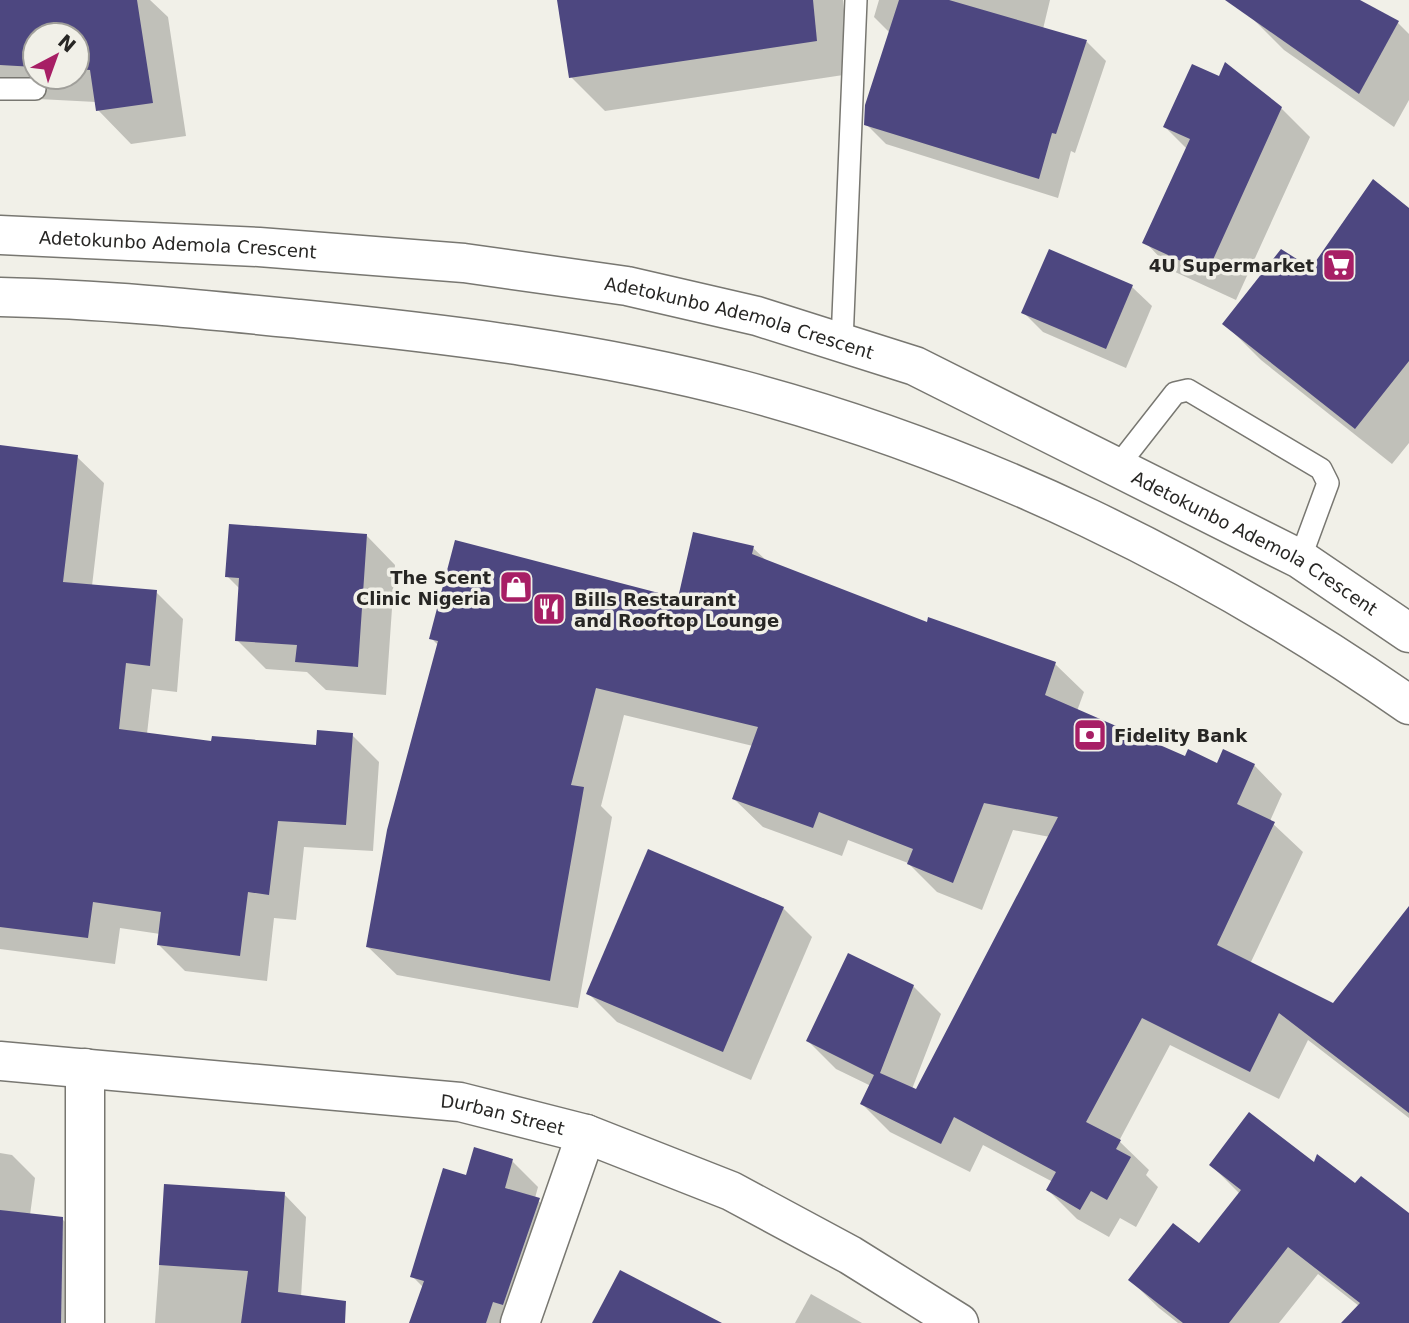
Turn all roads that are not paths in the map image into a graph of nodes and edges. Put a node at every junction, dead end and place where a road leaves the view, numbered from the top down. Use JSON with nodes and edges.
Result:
{"nodes":[{"id":1,"x":856,"y":0,"type":"edge"},
{"id":2,"x":0,"y":89,"type":"edge"},
{"id":3,"x":21,"y":89,"type":"edge"},
{"id":4,"x":0,"y":235,"type":"edge"},
{"id":5,"x":0,"y":297,"type":"edge"},
{"id":6,"x":842,"y":342,"type":"junction"},
{"id":7,"x":1117,"y":467,"type":"junction"},
{"id":8,"x":1300,"y":559,"type":"junction"},
{"id":9,"x":1409,"y":633,"type":"edge"},
{"id":10,"x":1409,"y":705,"type":"edge"},
{"id":11,"x":0,"y":1061,"type":"edge"},
{"id":12,"x":85,"y":1068,"type":"junction"},
{"id":13,"x":586,"y":1134,"type":"junction"},
{"id":14,"x":85,"y":1323,"type":"edge"},
{"id":15,"x":520,"y":1323,"type":"edge"},
{"id":16,"x":959,"y":1323,"type":"edge"}],
"edges":[{"from":1,"to":6,"type":"lane"},
{"from":2,"to":3,"type":"lane"},
{"from":4,"to":6,"type":"main road","name":"Adetokunbo Ademola Crescent"},
{"from":5,"to":10,"type":"main road"},
{"from":6,"to":7,"type":"main road","name":"Adetokunbo Ademola Crescent"},
{"from":7,"to":8,"type":"main road","name":"Adetokunbo Ademola Crescent"},
{"from":7,"to":8,"type":"lane"},
{"from":8,"to":9,"type":"main road","name":"Adetokunbo Ademola Crescent"},
{"from":11,"to":12,"type":"main road","name":"Durban Street"},
{"from":12,"to":13,"type":"main road","name":"Durban Street"},
{"from":12,"to":14,"type":"main road"},
{"from":13,"to":15,"type":"main road"},
{"from":13,"to":16,"type":"main road","name":"Durban Street"}]}
